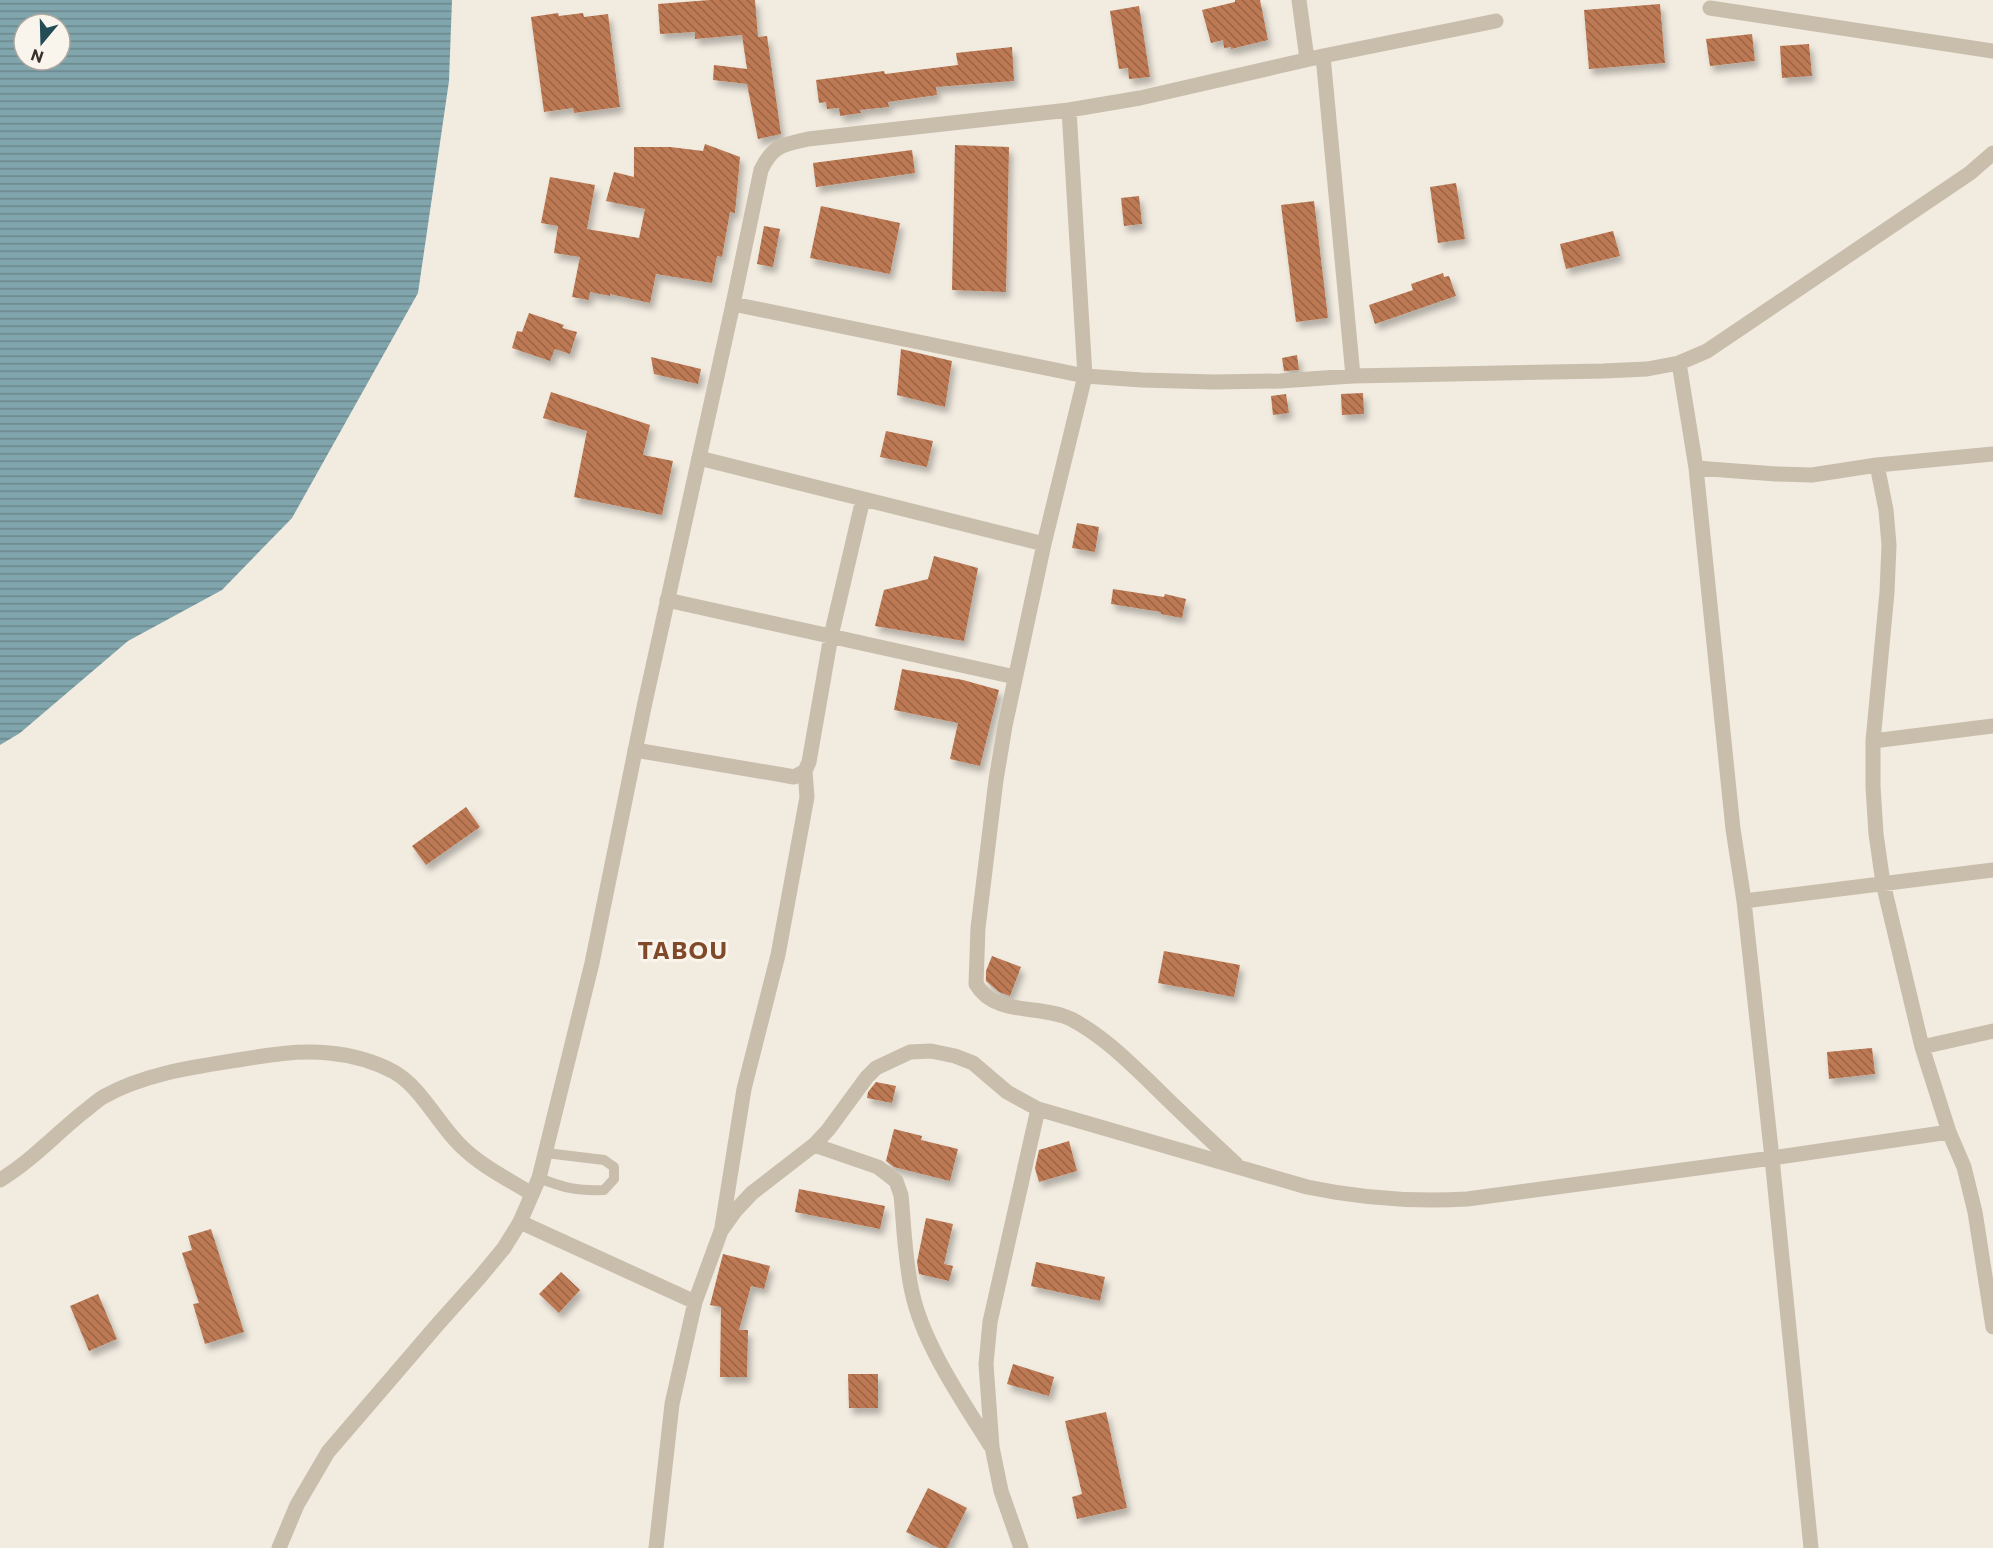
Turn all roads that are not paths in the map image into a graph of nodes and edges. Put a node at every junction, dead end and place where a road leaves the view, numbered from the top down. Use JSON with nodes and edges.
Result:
{"nodes":[{"id":1,"x":1299,"y":0,"type":"edge"},
{"id":2,"x":1710,"y":8,"type":"dead end"},
{"id":3,"x":1496,"y":21,"type":"dead end"},
{"id":4,"x":1993,"y":51,"type":"edge"},
{"id":5,"x":1323,"y":56,"type":"junction"},
{"id":6,"x":1307,"y":60,"type":"junction"},
{"id":7,"x":1069,"y":110,"type":"junction"},
{"id":8,"x":1993,"y":153,"type":"edge"},
{"id":9,"x":733,"y":304,"type":"junction"},
{"id":10,"x":1679,"y":363,"type":"junction"},
{"id":11,"x":1085,"y":376,"type":"junction"},
{"id":12,"x":1353,"y":376,"type":"junction"},
{"id":13,"x":1993,"y":454,"type":"edge"},
{"id":14,"x":699,"y":458,"type":"junction"},
{"id":15,"x":1877,"y":465,"type":"junction"},
{"id":16,"x":1696,"y":468,"type":"junction"},
{"id":17,"x":863,"y":499,"type":"junction"},
{"id":18,"x":1044,"y":544,"type":"junction"},
{"id":19,"x":667,"y":600,"type":"junction"},
{"id":20,"x":831,"y":636,"type":"junction"},
{"id":21,"x":1015,"y":677,"type":"junction"},
{"id":22,"x":1993,"y":726,"type":"edge"},
{"id":23,"x":1873,"y":741,"type":"junction"},
{"id":24,"x":635,"y":750,"type":"junction"},
{"id":25,"x":805,"y":771,"type":"junction"},
{"id":26,"x":1993,"y":870,"type":"edge"},
{"id":27,"x":1883,"y":883,"type":"junction"},
{"id":28,"x":1744,"y":901,"type":"junction"},
{"id":29,"x":1993,"y":1031,"type":"edge"},
{"id":30,"x":1922,"y":1047,"type":"junction"},
{"id":31,"x":1038,"y":1109,"type":"junction"},
{"id":32,"x":1950,"y":1132,"type":"junction"},
{"id":33,"x":814,"y":1145,"type":"junction"},
{"id":34,"x":546,"y":1153,"type":"junction"},
{"id":35,"x":1772,"y":1158,"type":"junction"},
{"id":36,"x":1238,"y":1166,"type":"junction"},
{"id":37,"x":539,"y":1178,"type":"junction"},
{"id":38,"x":0,"y":1180,"type":"edge"},
{"id":39,"x":532,"y":1194,"type":"junction"},
{"id":40,"x":520,"y":1222,"type":"junction"},
{"id":41,"x":721,"y":1231,"type":"junction"},
{"id":42,"x":695,"y":1302,"type":"junction"},
{"id":43,"x":1993,"y":1327,"type":"edge"},
{"id":44,"x":992,"y":1447,"type":"junction"},
{"id":45,"x":279,"y":1548,"type":"edge"},
{"id":46,"x":656,"y":1548,"type":"edge"},
{"id":47,"x":1021,"y":1548,"type":"edge"},
{"id":48,"x":1811,"y":1548,"type":"edge"}],
"edges":[{"from":1,"to":6,"type":"street"},
{"from":2,"to":4,"type":"street"},
{"from":3,"to":5,"type":"street"},
{"from":5,"to":6,"type":"street"},
{"from":5,"to":12,"type":"street"},
{"from":6,"to":7,"type":"street"},
{"from":7,"to":9,"type":"street"},
{"from":7,"to":11,"type":"street"},
{"from":8,"to":10,"type":"street"},
{"from":9,"to":11,"type":"street"},
{"from":9,"to":14,"type":"street"},
{"from":10,"to":12,"type":"street"},
{"from":10,"to":16,"type":"street"},
{"from":11,"to":12,"type":"street"},
{"from":11,"to":18,"type":"street"},
{"from":13,"to":15,"type":"street"},
{"from":14,"to":17,"type":"street"},
{"from":14,"to":19,"type":"street"},
{"from":15,"to":16,"type":"street"},
{"from":15,"to":23,"type":"street"},
{"from":16,"to":28,"type":"street"},
{"from":17,"to":18,"type":"street"},
{"from":17,"to":20,"type":"street"},
{"from":18,"to":21,"type":"street"},
{"from":19,"to":20,"type":"street"},
{"from":19,"to":24,"type":"street"},
{"from":20,"to":21,"type":"street"},
{"from":20,"to":25,"type":"street"},
{"from":21,"to":36,"type":"street"},
{"from":22,"to":23,"type":"street"},
{"from":23,"to":27,"type":"street"},
{"from":24,"to":25,"type":"street"},
{"from":24,"to":34,"type":"street"},
{"from":25,"to":41,"type":"street"},
{"from":26,"to":27,"type":"street"},
{"from":27,"to":28,"type":"street"},
{"from":27,"to":30,"type":"street"},
{"from":28,"to":35,"type":"street"},
{"from":29,"to":30,"type":"street"},
{"from":30,"to":32,"type":"street"},
{"from":31,"to":33,"type":"street"},
{"from":31,"to":36,"type":"street"},
{"from":31,"to":44,"type":"street"},
{"from":32,"to":35,"type":"street"},
{"from":32,"to":43,"type":"street"},
{"from":33,"to":41,"type":"street"},
{"from":33,"to":44,"type":"street"},
{"from":34,"to":37,"type":"street"},
{"from":34,"to":37,"type":"lane"},
{"from":35,"to":36,"type":"street"},
{"from":35,"to":48,"type":"street"},
{"from":37,"to":39,"type":"street"},
{"from":38,"to":39,"type":"street"},
{"from":39,"to":40,"type":"street"},
{"from":40,"to":42,"type":"street"},
{"from":40,"to":45,"type":"street"},
{"from":41,"to":42,"type":"street"},
{"from":42,"to":46,"type":"street"},
{"from":44,"to":47,"type":"street"}]}
